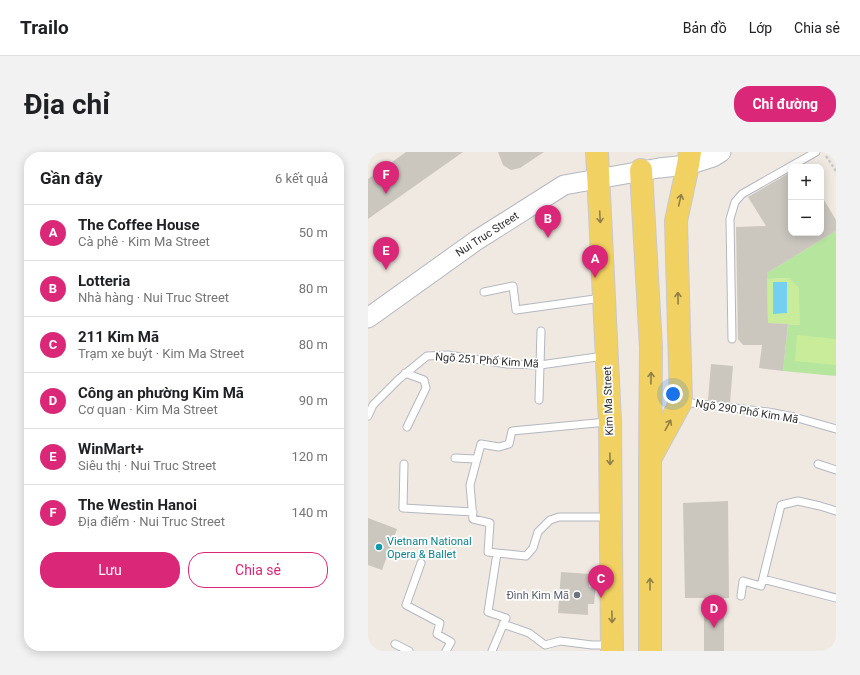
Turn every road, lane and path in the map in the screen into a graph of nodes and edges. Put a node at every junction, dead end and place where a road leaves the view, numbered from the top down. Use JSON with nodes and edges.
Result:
{"nodes":[{"id":1,"x":597,"y":152,"type":"edge"},
{"id":2,"x":721,"y":152,"type":"edge"},
{"id":3,"x":816,"y":152,"type":"edge"},
{"id":4,"x":824,"y":152,"type":"edge"},
{"id":5,"x":689,"y":159,"type":"edge"},
{"id":6,"x":642,"y":170,"type":"junction"},
{"id":7,"x":836,"y":171,"type":"edge"},
{"id":8,"x":598,"y":178,"type":"junction"},
{"id":9,"x":484,"y":292,"type":"dead end"},
{"id":10,"x":604,"y":298,"type":"junction"},
{"id":11,"x":368,"y":318,"type":"edge"},
{"id":12,"x":541,"y":331,"type":"dead end"},
{"id":13,"x":732,"y":340,"type":"dead end"},
{"id":14,"x":606,"y":356,"type":"junction"},
{"id":15,"x":540,"y":365,"type":"junction"},
{"id":16,"x":405,"y":373,"type":"junction"},
{"id":17,"x":539,"y":400,"type":"dead end"},
{"id":18,"x":681,"y":402,"type":"junction"},
{"id":19,"x":368,"y":416,"type":"edge"},
{"id":20,"x":610,"y":422,"type":"junction"},
{"id":21,"x":407,"y":427,"type":"dead end"},
{"id":22,"x":836,"y":429,"type":"edge"},
{"id":23,"x":454,"y":458,"type":"dead end"},
{"id":24,"x":476,"y":458,"type":"junction"},
{"id":25,"x":650,"y":459,"type":"junction"},
{"id":26,"x":404,"y":464,"type":"dead end"},
{"id":27,"x":818,"y":464,"type":"dead end"},
{"id":28,"x":836,"y":470,"type":"edge"},
{"id":29,"x":836,"y":511,"type":"edge"},
{"id":30,"x":473,"y":512,"type":"junction"},
{"id":31,"x":611,"y":517,"type":"junction"},
{"id":32,"x":497,"y":554,"type":"junction"},
{"id":33,"x":422,"y":563,"type":"dead end"},
{"id":34,"x":763,"y":579,"type":"junction"},
{"id":35,"x":741,"y":596,"type":"dead end"},
{"id":36,"x":836,"y":598,"type":"edge"},
{"id":37,"x":503,"y":624,"type":"junction"},
{"id":38,"x":553,"y":643,"type":"junction"},
{"id":39,"x":394,"y":644,"type":"dead end"},
{"id":40,"x":612,"y":648,"type":"edge"},
{"id":41,"x":409,"y":651,"type":"edge"},
{"id":42,"x":446,"y":651,"type":"edge"},
{"id":43,"x":492,"y":651,"type":"edge"},
{"id":44,"x":548,"y":651,"type":"edge"},
{"id":45,"x":650,"y":651,"type":"edge"}],
"edges":[{"from":1,"to":8,"type":"main road","name":"Kim Ma Street"},
{"from":2,"to":5,"type":"street","name":"Nui Truc Street"},
{"from":3,"to":13,"type":"lane"},
{"from":4,"to":7,"type":"path"},
{"from":5,"to":6,"type":"street","name":"Nui Truc Street"},
{"from":18,"to":5,"type":"main road","one_way":true},
{"from":6,"to":8,"type":"street","name":"Nui Truc Street"},
{"from":25,"to":6,"type":"main road","one_way":true},
{"from":8,"to":10,"type":"main road","name":"Kim Ma Street","one_way":true},
{"from":8,"to":11,"type":"street","name":"Nui Truc Street"},
{"from":9,"to":10,"type":"lane"},
{"from":10,"to":14,"type":"main road","name":"Kim Ma Street"},
{"from":12,"to":15,"type":"lane"},
{"from":14,"to":15,"type":"lane","name":"Ngõ 251 Phố Kim Mã"},
{"from":14,"to":20,"type":"main road","name":"Kim Ma Street"},
{"from":15,"to":16,"type":"lane","name":"Ngõ 251 Phố Kim Mã"},
{"from":15,"to":17,"type":"lane"},
{"from":16,"to":19,"type":"lane","name":"Ngõ 251 Phố Kim Mã"},
{"from":16,"to":21,"type":"lane"},
{"from":18,"to":22,"type":"lane","name":"Ngõ 290 Phố Kim Mã"},
{"from":25,"to":18,"type":"main road","one_way":true},
{"from":20,"to":24,"type":"lane"},
{"from":20,"to":31,"type":"main road","name":"Kim Ma Street","one_way":true},
{"from":23,"to":24,"type":"lane"},
{"from":24,"to":30,"type":"lane"},
{"from":45,"to":25,"type":"main road","one_way":true},
{"from":26,"to":30,"type":"lane"},
{"from":27,"to":28,"type":"lane"},
{"from":29,"to":34,"type":"lane"},
{"from":30,"to":32,"type":"lane"},
{"from":31,"to":32,"type":"lane"},
{"from":31,"to":40,"type":"main road","name":"Kim Ma Street","one_way":true},
{"from":32,"to":37,"type":"lane"},
{"from":33,"to":42,"type":"lane"},
{"from":34,"to":35,"type":"lane"},
{"from":34,"to":36,"type":"lane"},
{"from":37,"to":38,"type":"lane"},
{"from":37,"to":43,"type":"lane"},
{"from":38,"to":40,"type":"lane"},
{"from":38,"to":44,"type":"lane"},
{"from":39,"to":41,"type":"lane"}]}
